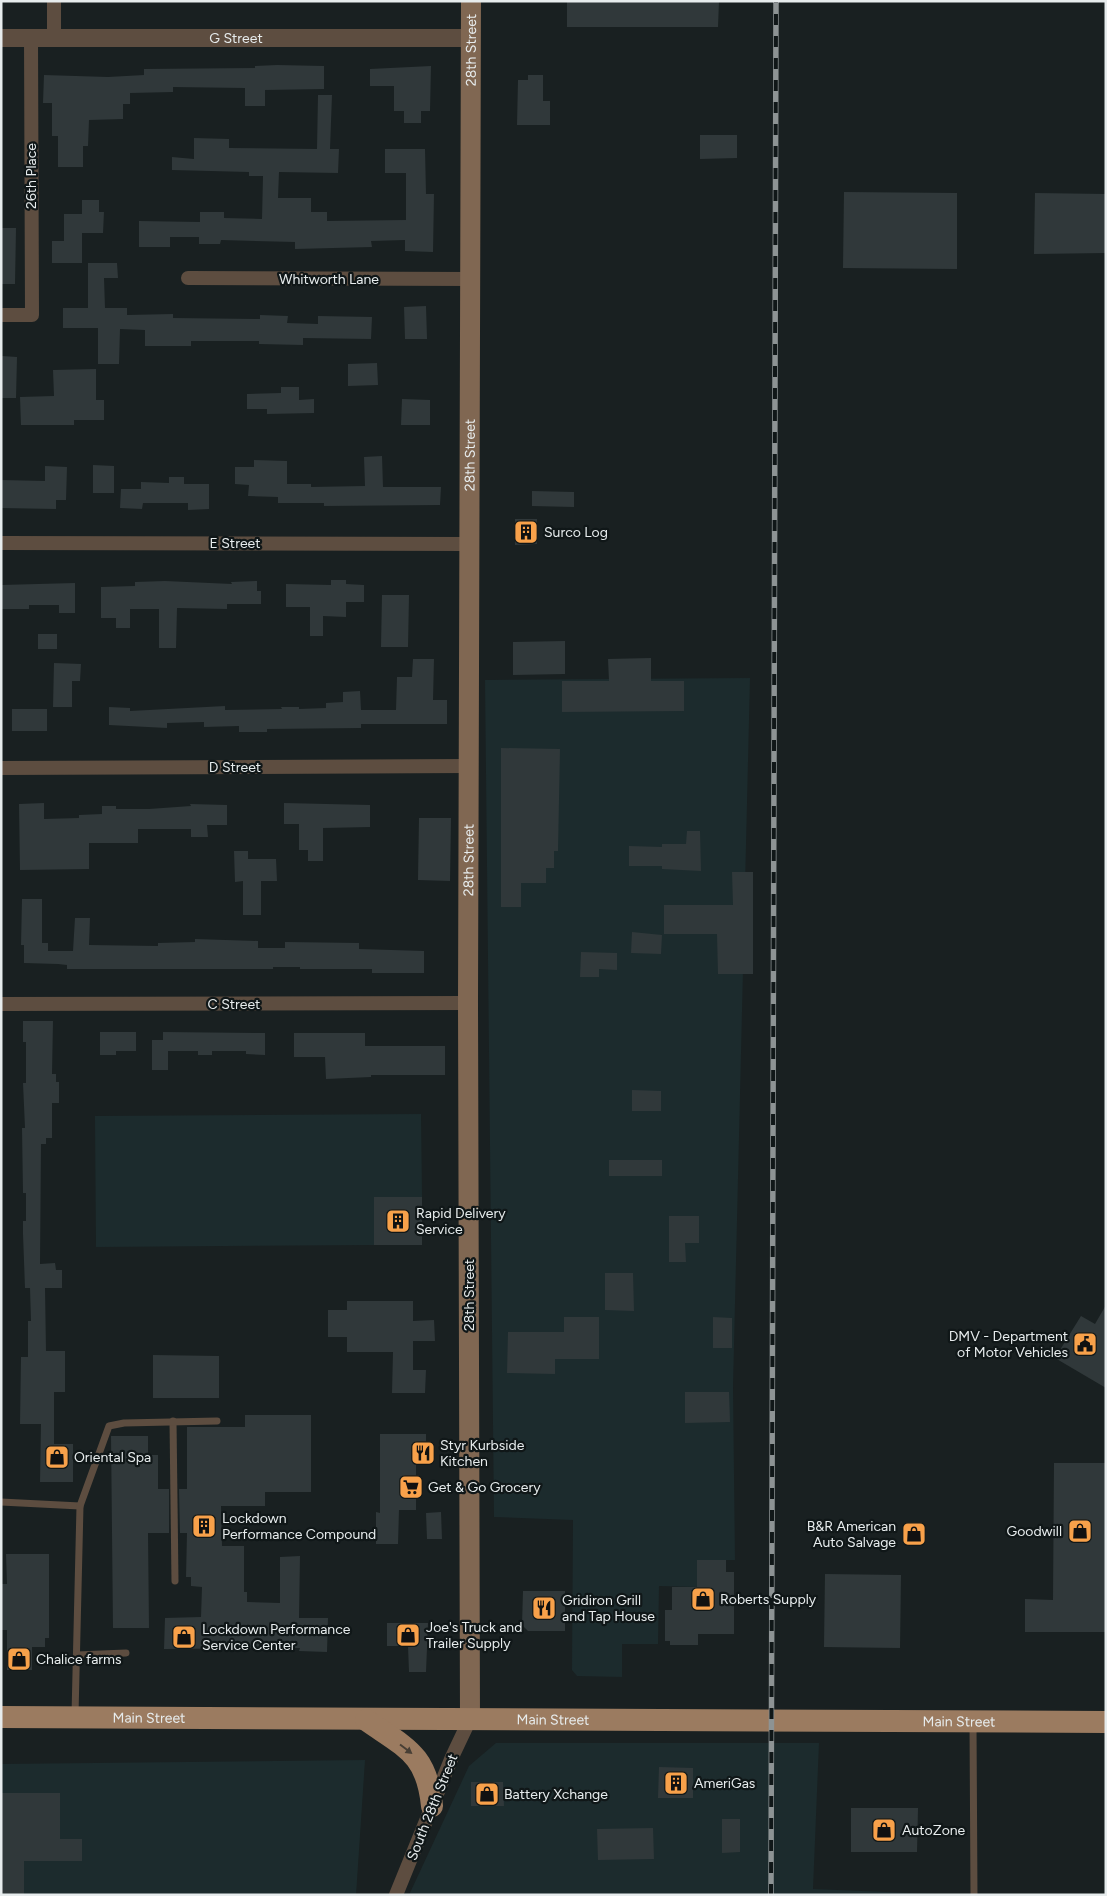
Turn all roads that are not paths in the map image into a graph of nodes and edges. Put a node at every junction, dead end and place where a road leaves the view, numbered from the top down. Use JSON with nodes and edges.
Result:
{"nodes":[{"id":1,"x":54,"y":1,"type":"edge"},
{"id":2,"x":471,"y":1,"type":"edge"},
{"id":3,"x":1,"y":38,"type":"edge"},
{"id":4,"x":31,"y":38,"type":"junction"},
{"id":5,"x":54,"y":38,"type":"junction"},
{"id":6,"x":471,"y":38,"type":"junction"},
{"id":7,"x":188,"y":278,"type":"dead end"},
{"id":8,"x":470,"y":279,"type":"junction"},
{"id":9,"x":1,"y":315,"type":"edge"},
{"id":10,"x":1,"y":543,"type":"edge"},
{"id":11,"x":469,"y":544,"type":"junction"},
{"id":12,"x":468,"y":766,"type":"junction"},
{"id":13,"x":1,"y":768,"type":"edge"},
{"id":14,"x":468,"y":1003,"type":"junction"},
{"id":15,"x":1,"y":1004,"type":"edge"},
{"id":16,"x":173,"y":1421,"type":"junction"},
{"id":17,"x":217,"y":1421,"type":"dead end"},
{"id":18,"x":1,"y":1502,"type":"edge"},
{"id":19,"x":80,"y":1506,"type":"junction"},
{"id":20,"x":175,"y":1581,"type":"dead end"},
{"id":21,"x":126,"y":1653,"type":"dead end"},
{"id":22,"x":77,"y":1655,"type":"junction"},
{"id":23,"x":1,"y":1717,"type":"edge"},
{"id":24,"x":75,"y":1718,"type":"junction"},
{"id":25,"x":470,"y":1719,"type":"junction"},
{"id":26,"x":366,"y":1720,"type":"junction"},
{"id":27,"x":973,"y":1722,"type":"junction"},
{"id":28,"x":1106,"y":1722,"type":"edge"},
{"id":29,"x":432,"y":1806,"type":"junction"},
{"id":30,"x":396,"y":1895,"type":"edge"},
{"id":31,"x":974,"y":1895,"type":"edge"}],
"edges":[{"from":1,"to":5,"type":"street"},
{"from":2,"to":6,"type":"main road","name":"28th Street"},
{"from":3,"to":4,"type":"street","name":"G Street"},
{"from":4,"to":5,"type":"street","name":"G Street"},
{"from":4,"to":9,"type":"street","name":"26th Place"},
{"from":5,"to":6,"type":"street","name":"G Street"},
{"from":6,"to":8,"type":"main road","name":"28th Street"},
{"from":7,"to":8,"type":"street","name":"Whitworth Lane"},
{"from":8,"to":11,"type":"main road","name":"28th Street"},
{"from":10,"to":11,"type":"street","name":"E Street"},
{"from":11,"to":12,"type":"main road","name":"28th Street"},
{"from":12,"to":13,"type":"street","name":"D Street"},
{"from":12,"to":14,"type":"main road","name":"28th Street"},
{"from":14,"to":15,"type":"street","name":"C Street"},
{"from":14,"to":25,"type":"main road","name":"28th Street"},
{"from":16,"to":17,"type":"lane"},
{"from":16,"to":19,"type":"lane"},
{"from":16,"to":20,"type":"lane"},
{"from":18,"to":19,"type":"lane"},
{"from":19,"to":22,"type":"lane"},
{"from":21,"to":22,"type":"lane"},
{"from":22,"to":24,"type":"lane"},
{"from":23,"to":24,"type":"main road","name":"Main Street"},
{"from":24,"to":26,"type":"main road","name":"Main Street"},
{"from":25,"to":26,"type":"main road","name":"Main Street"},
{"from":25,"to":27,"type":"main road","name":"Main Street"},
{"from":25,"to":29,"type":"street","name":"South 28th Street"},
{"from":26,"to":29,"type":"main road","one_way":true},
{"from":27,"to":28,"type":"main road","name":"Main Street"},
{"from":27,"to":31,"type":"lane"},
{"from":29,"to":30,"type":"street","name":"South 28th Street"}]}
